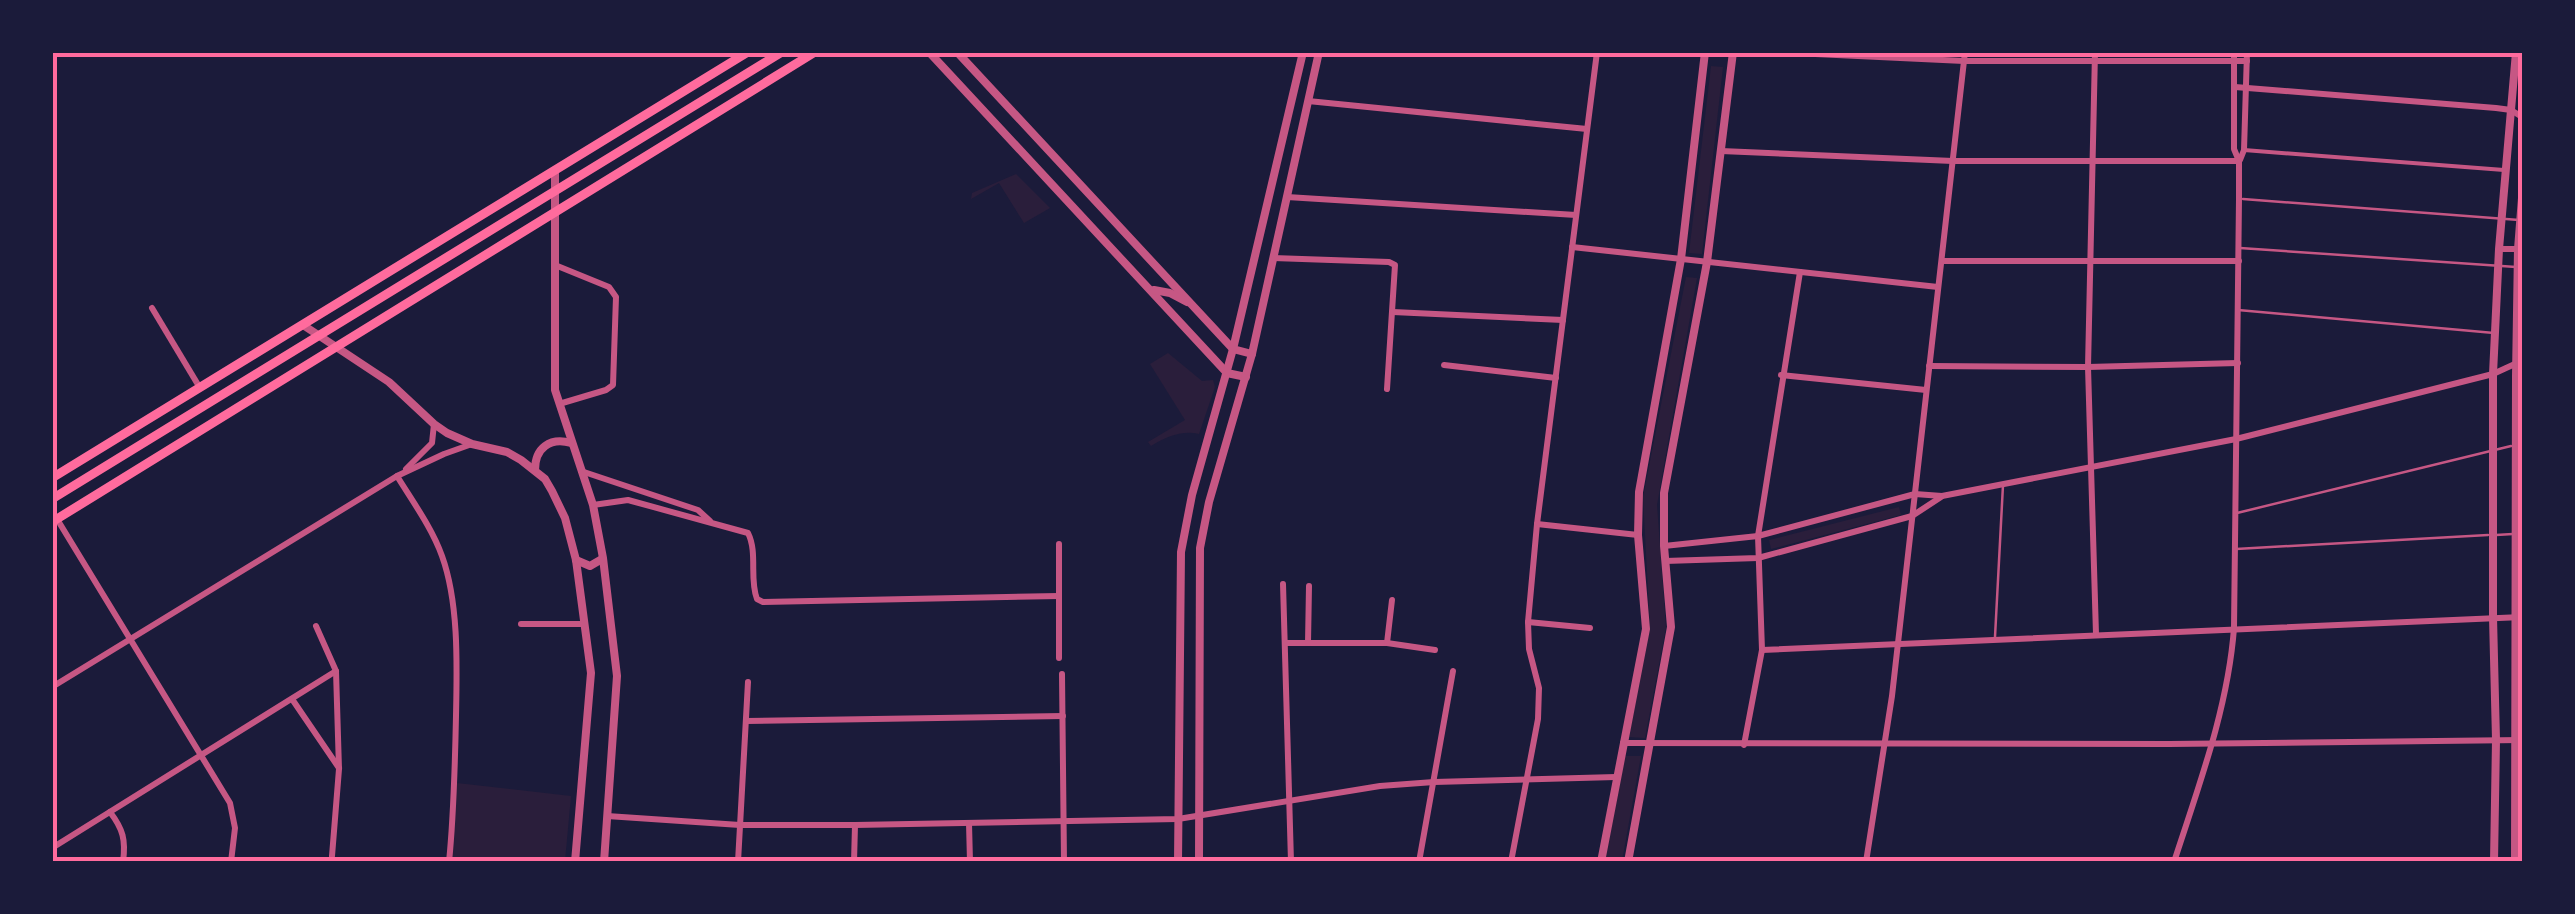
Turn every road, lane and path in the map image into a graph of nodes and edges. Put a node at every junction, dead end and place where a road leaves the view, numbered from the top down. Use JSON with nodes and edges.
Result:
{"nodes":[{"id":1,"x":748,"y":52,"type":"edge"},
{"id":2,"x":782,"y":52,"type":"edge"},
{"id":3,"x":815,"y":52,"type":"edge"},
{"id":4,"x":929,"y":52,"type":"edge"},
{"id":5,"x":957,"y":52,"type":"edge"},
{"id":6,"x":1303,"y":52,"type":"edge"},
{"id":7,"x":1319,"y":52,"type":"edge"},
{"id":8,"x":1596,"y":52,"type":"edge"},
{"id":9,"x":1705,"y":52,"type":"edge"},
{"id":10,"x":1732,"y":52,"type":"edge"},
{"id":11,"x":1772,"y":52,"type":"edge"},
{"id":12,"x":2094,"y":52,"type":"edge"},
{"id":13,"x":2516,"y":52,"type":"edge"},
{"id":14,"x":1965,"y":57,"type":"edge"},
{"id":15,"x":2234,"y":57,"type":"edge"},
{"id":16,"x":2247,"y":57,"type":"edge"},
{"id":17,"x":2094,"y":62,"type":"junction"},
{"id":18,"x":2235,"y":87,"type":"junction"},
{"id":19,"x":2246,"y":87,"type":"junction"},
{"id":20,"x":1308,"y":101,"type":"junction"},
{"id":21,"x":2522,"y":108,"type":"edge"},
{"id":22,"x":2511,"y":110,"type":"junction"},
{"id":23,"x":2522,"y":117,"type":"edge"},
{"id":24,"x":1586,"y":129,"type":"junction"},
{"id":25,"x":1720,"y":150,"type":"junction"},
{"id":26,"x":2244,"y":150,"type":"junction"},
{"id":27,"x":1953,"y":161,"type":"junction"},
{"id":28,"x":2092,"y":162,"type":"junction"},
{"id":29,"x":2239,"y":162,"type":"junction"},
{"id":30,"x":555,"y":170,"type":"junction"},
{"id":31,"x":2506,"y":170,"type":"junction"},
{"id":32,"x":556,"y":191,"type":"junction"},
{"id":33,"x":1288,"y":196,"type":"junction"},
{"id":34,"x":2522,"y":198,"type":"edge"},
{"id":35,"x":2239,"y":199,"type":"junction"},
{"id":36,"x":556,"y":210,"type":"junction"},
{"id":37,"x":1576,"y":215,"type":"junction"},
{"id":38,"x":2502,"y":219,"type":"junction"},
{"id":39,"x":2521,"y":220,"type":"edge"},
{"id":40,"x":1572,"y":247,"type":"junction"},
{"id":41,"x":2239,"y":248,"type":"junction"},
{"id":42,"x":2499,"y":248,"type":"junction"},
{"id":43,"x":2520,"y":250,"type":"edge"},
{"id":44,"x":1273,"y":258,"type":"junction"},
{"id":45,"x":1681,"y":259,"type":"junction"},
{"id":46,"x":1942,"y":261,"type":"junction"},
{"id":47,"x":2092,"y":261,"type":"junction"},
{"id":48,"x":2239,"y":261,"type":"junction"},
{"id":49,"x":1708,"y":262,"type":"junction"},
{"id":50,"x":555,"y":265,"type":"junction"},
{"id":51,"x":2498,"y":267,"type":"junction"},
{"id":52,"x":2518,"y":268,"type":"junction"},
{"id":53,"x":1800,"y":272,"type":"junction"},
{"id":54,"x":1938,"y":287,"type":"junction"},
{"id":55,"x":1152,"y":289,"type":"junction"},
{"id":56,"x":1195,"y":307,"type":"junction"},
{"id":57,"x":152,"y":308,"type":"dead end"},
{"id":58,"x":2238,"y":310,"type":"junction"},
{"id":59,"x":1393,"y":312,"type":"junction"},
{"id":60,"x":1563,"y":320,"type":"junction"},
{"id":61,"x":303,"y":325,"type":"junction"},
{"id":62,"x":2495,"y":334,"type":"junction"},
{"id":63,"x":318,"y":336,"type":"junction"},
{"id":64,"x":334,"y":347,"type":"junction"},
{"id":65,"x":1234,"y":349,"type":"junction"},
{"id":66,"x":1252,"y":354,"type":"junction"},
{"id":67,"x":2238,"y":363,"type":"junction"},
{"id":68,"x":2520,"y":363,"type":"edge"},
{"id":69,"x":1444,"y":365,"type":"dead end"},
{"id":70,"x":1929,"y":366,"type":"junction"},
{"id":71,"x":2088,"y":367,"type":"junction"},
{"id":72,"x":1227,"y":373,"type":"junction"},
{"id":73,"x":2492,"y":374,"type":"junction"},
{"id":74,"x":1782,"y":376,"type":"junction"},
{"id":75,"x":1246,"y":377,"type":"junction"},
{"id":76,"x":1556,"y":378,"type":"junction"},
{"id":77,"x":200,"y":388,"type":"junction"},
{"id":78,"x":1388,"y":390,"type":"dead end"},
{"id":79,"x":1926,"y":390,"type":"junction"},
{"id":80,"x":558,"y":404,"type":"junction"},
{"id":81,"x":434,"y":424,"type":"junction"},
{"id":82,"x":2236,"y":438,"type":"junction"},
{"id":83,"x":571,"y":442,"type":"junction"},
{"id":84,"x":472,"y":444,"type":"junction"},
{"id":85,"x":2516,"y":445,"type":"junction"},
{"id":86,"x":2493,"y":450,"type":"junction"},
{"id":87,"x":2092,"y":466,"type":"junction"},
{"id":88,"x":535,"y":470,"type":"junction"},
{"id":89,"x":581,"y":471,"type":"junction"},
{"id":90,"x":397,"y":476,"type":"junction"},
{"id":91,"x":52,"y":478,"type":"edge"},
{"id":92,"x":2003,"y":484,"type":"junction"},
{"id":93,"x":1915,"y":494,"type":"junction"},
{"id":94,"x":1942,"y":496,"type":"junction"},
{"id":95,"x":52,"y":500,"type":"edge"},
{"id":96,"x":594,"y":505,"type":"junction"},
{"id":97,"x":2235,"y":513,"type":"junction"},
{"id":98,"x":1912,"y":516,"type":"junction"},
{"id":99,"x":55,"y":520,"type":"edge"},
{"id":100,"x":711,"y":522,"type":"junction"},
{"id":101,"x":1538,"y":524,"type":"junction"},
{"id":102,"x":2516,"y":534,"type":"junction"},
{"id":103,"x":1638,"y":535,"type":"junction"},
{"id":104,"x":2493,"y":535,"type":"junction"},
{"id":105,"x":1758,"y":536,"type":"junction"},
{"id":106,"x":1059,"y":544,"type":"dead end"},
{"id":107,"x":1664,"y":546,"type":"junction"},
{"id":108,"x":2235,"y":550,"type":"junction"},
{"id":109,"x":603,"y":558,"type":"junction"},
{"id":110,"x":1758,"y":558,"type":"junction"},
{"id":111,"x":576,"y":560,"type":"junction"},
{"id":112,"x":1665,"y":561,"type":"junction"},
{"id":113,"x":1284,"y":584,"type":"dead end"},
{"id":114,"x":1309,"y":586,"type":"dead end"},
{"id":115,"x":1059,"y":596,"type":"junction"},
{"id":116,"x":1392,"y":600,"type":"dead end"},
{"id":117,"x":2493,"y":617,"type":"junction"},
{"id":118,"x":2519,"y":617,"type":"edge"},
{"id":119,"x":1528,"y":622,"type":"junction"},
{"id":120,"x":520,"y":624,"type":"dead end"},
{"id":121,"x":584,"y":624,"type":"junction"},
{"id":122,"x":316,"y":626,"type":"dead end"},
{"id":123,"x":1590,"y":628,"type":"dead end"},
{"id":124,"x":2234,"y":628,"type":"junction"},
{"id":125,"x":2096,"y":634,"type":"junction"},
{"id":126,"x":1995,"y":638,"type":"junction"},
{"id":127,"x":131,"y":639,"type":"junction"},
{"id":128,"x":1898,"y":642,"type":"junction"},
{"id":129,"x":1388,"y":643,"type":"junction"},
{"id":130,"x":1286,"y":644,"type":"junction"},
{"id":131,"x":1308,"y":644,"type":"junction"},
{"id":132,"x":1435,"y":650,"type":"dead end"},
{"id":133,"x":1762,"y":650,"type":"junction"},
{"id":134,"x":1060,"y":658,"type":"dead end"},
{"id":135,"x":336,"y":671,"type":"junction"},
{"id":136,"x":1453,"y":671,"type":"dead end"},
{"id":137,"x":1062,"y":674,"type":"dead end"},
{"id":138,"x":748,"y":682,"type":"dead end"},
{"id":139,"x":52,"y":687,"type":"edge"},
{"id":140,"x":292,"y":699,"type":"junction"},
{"id":141,"x":1063,"y":716,"type":"junction"},
{"id":142,"x":746,"y":721,"type":"junction"},
{"id":143,"x":2496,"y":740,"type":"junction"},
{"id":144,"x":2519,"y":740,"type":"edge"},
{"id":145,"x":1623,"y":743,"type":"junction"},
{"id":146,"x":1650,"y":744,"type":"junction"},
{"id":147,"x":2212,"y":744,"type":"junction"},
{"id":148,"x":1744,"y":745,"type":"junction"},
{"id":149,"x":1886,"y":745,"type":"junction"},
{"id":150,"x":202,"y":755,"type":"junction"},
{"id":151,"x":340,"y":769,"type":"junction"},
{"id":152,"x":1616,"y":777,"type":"junction"},
{"id":153,"x":1527,"y":779,"type":"junction"},
{"id":154,"x":1434,"y":782,"type":"junction"},
{"id":155,"x":1291,"y":800,"type":"junction"},
{"id":156,"x":110,"y":812,"type":"junction"},
{"id":157,"x":607,"y":816,"type":"junction"},
{"id":158,"x":1198,"y":816,"type":"junction"},
{"id":159,"x":1178,"y":819,"type":"junction"},
{"id":160,"x":1064,"y":821,"type":"junction"},
{"id":161,"x":970,"y":823,"type":"junction"},
{"id":162,"x":740,"y":825,"type":"junction"},
{"id":163,"x":855,"y":826,"type":"junction"},
{"id":164,"x":52,"y":848,"type":"edge"},
{"id":165,"x":332,"y":856,"type":"dead end"},
{"id":166,"x":2518,"y":860,"type":"edge"},
{"id":167,"x":123,"y":862,"type":"edge"},
{"id":168,"x":231,"y":862,"type":"edge"},
{"id":169,"x":449,"y":862,"type":"edge"},
{"id":170,"x":575,"y":862,"type":"edge"},
{"id":171,"x":604,"y":862,"type":"edge"},
{"id":172,"x":738,"y":862,"type":"edge"},
{"id":173,"x":854,"y":862,"type":"edge"},
{"id":174,"x":970,"y":862,"type":"edge"},
{"id":175,"x":1064,"y":862,"type":"edge"},
{"id":176,"x":1178,"y":862,"type":"edge"},
{"id":177,"x":1199,"y":862,"type":"edge"},
{"id":178,"x":1291,"y":862,"type":"edge"},
{"id":179,"x":1419,"y":862,"type":"edge"},
{"id":180,"x":1511,"y":862,"type":"edge"},
{"id":181,"x":1601,"y":862,"type":"edge"},
{"id":182,"x":1628,"y":862,"type":"edge"},
{"id":183,"x":1866,"y":862,"type":"edge"},
{"id":184,"x":2174,"y":862,"type":"edge"},
{"id":185,"x":2496,"y":862,"type":"edge"}],
"edges":[{"from":1,"to":30,"type":"main road"},
{"from":2,"to":32,"type":"main road"},
{"from":3,"to":36,"type":"main road"},
{"from":4,"to":55,"type":"street"},
{"from":5,"to":56,"type":"street"},
{"from":6,"to":65,"type":"street"},
{"from":7,"to":20,"type":"street"},
{"from":8,"to":24,"type":"street"},
{"from":9,"to":45,"type":"street"},
{"from":10,"to":25,"type":"street"},
{"from":11,"to":14,"type":"street"},
{"from":12,"to":17,"type":"street"},
{"from":13,"to":22,"type":"street"},
{"from":14,"to":17,"type":"street"},
{"from":14,"to":27,"type":"street"},
{"from":15,"to":16,"type":"street"},
{"from":15,"to":17,"type":"street"},
{"from":15,"to":18,"type":"street"},
{"from":16,"to":19,"type":"street"},
{"from":17,"to":28,"type":"street"},
{"from":18,"to":19,"type":"street"},
{"from":18,"to":29,"type":"street"},
{"from":19,"to":22,"type":"street"},
{"from":19,"to":26,"type":"street"},
{"from":20,"to":24,"type":"street"},
{"from":20,"to":33,"type":"street"},
{"from":21,"to":22,"type":"street"},
{"from":22,"to":23,"type":"street"},
{"from":22,"to":31,"type":"street"},
{"from":24,"to":37,"type":"street"},
{"from":25,"to":27,"type":"street"},
{"from":25,"to":49,"type":"street"},
{"from":26,"to":29,"type":"street"},
{"from":26,"to":31,"type":"street"},
{"from":27,"to":28,"type":"street"},
{"from":27,"to":46,"type":"street"},
{"from":28,"to":29,"type":"street"},
{"from":28,"to":47,"type":"street"},
{"from":29,"to":35,"type":"street"},
{"from":30,"to":32,"type":"street"},
{"from":30,"to":61,"type":"main road"},
{"from":31,"to":38,"type":"street"},
{"from":32,"to":36,"type":"street"},
{"from":32,"to":63,"type":"main road"},
{"from":33,"to":37,"type":"street"},
{"from":33,"to":44,"type":"street"},
{"from":34,"to":39,"type":"street"},
{"from":35,"to":38,"type":"lane"},
{"from":35,"to":41,"type":"street"},
{"from":36,"to":50,"type":"street"},
{"from":36,"to":64,"type":"main road"},
{"from":37,"to":40,"type":"street"},
{"from":38,"to":39,"type":"lane"},
{"from":38,"to":42,"type":"street"},
{"from":39,"to":43,"type":"street"},
{"from":40,"to":45,"type":"street"},
{"from":40,"to":60,"type":"street"},
{"from":41,"to":48,"type":"street"},
{"from":41,"to":51,"type":"lane"},
{"from":42,"to":43,"type":"street"},
{"from":42,"to":51,"type":"street"},
{"from":43,"to":52,"type":"street"},
{"from":44,"to":59,"type":"street"},
{"from":44,"to":66,"type":"street"},
{"from":45,"to":49,"type":"street"},
{"from":45,"to":103,"type":"street"},
{"from":46,"to":47,"type":"street"},
{"from":46,"to":54,"type":"street"},
{"from":47,"to":48,"type":"street"},
{"from":47,"to":71,"type":"street"},
{"from":48,"to":58,"type":"street"},
{"from":49,"to":53,"type":"street"},
{"from":49,"to":107,"type":"street"},
{"from":50,"to":80,"type":"street"},
{"from":50,"to":80,"type":"street"},
{"from":51,"to":52,"type":"lane"},
{"from":51,"to":62,"type":"street"},
{"from":52,"to":68,"type":"street"},
{"from":53,"to":54,"type":"street"},
{"from":53,"to":74,"type":"street"},
{"from":54,"to":70,"type":"street"},
{"from":55,"to":56,"type":"street"},
{"from":55,"to":72,"type":"street"},
{"from":56,"to":65,"type":"street"},
{"from":57,"to":77,"type":"street"},
{"from":58,"to":62,"type":"lane"},
{"from":58,"to":67,"type":"street"},
{"from":59,"to":60,"type":"street"},
{"from":59,"to":78,"type":"street"},
{"from":60,"to":76,"type":"street"},
{"from":61,"to":63,"type":"street"},
{"from":61,"to":77,"type":"main road"},
{"from":62,"to":73,"type":"street"},
{"from":63,"to":64,"type":"street"},
{"from":63,"to":95,"type":"main road"},
{"from":64,"to":81,"type":"street"},
{"from":64,"to":99,"type":"main road"},
{"from":65,"to":66,"type":"street"},
{"from":65,"to":72,"type":"street"},
{"from":66,"to":75,"type":"street"},
{"from":67,"to":71,"type":"street"},
{"from":67,"to":82,"type":"street"},
{"from":68,"to":73,"type":"street"},
{"from":68,"to":85,"type":"street"},
{"from":69,"to":76,"type":"street"},
{"from":70,"to":71,"type":"street"},
{"from":70,"to":79,"type":"street"},
{"from":71,"to":87,"type":"street"},
{"from":72,"to":75,"type":"street"},
{"from":72,"to":159,"type":"street"},
{"from":73,"to":82,"type":"street"},
{"from":73,"to":86,"type":"street"},
{"from":74,"to":79,"type":"street"},
{"from":74,"to":105,"type":"street"},
{"from":75,"to":158,"type":"street"},
{"from":76,"to":101,"type":"street"},
{"from":77,"to":91,"type":"main road"},
{"from":79,"to":93,"type":"street"},
{"from":80,"to":83,"type":"street"},
{"from":81,"to":84,"type":"street"},
{"from":81,"to":90,"type":"street"},
{"from":82,"to":87,"type":"street"},
{"from":82,"to":97,"type":"street"},
{"from":83,"to":88,"type":"street"},
{"from":83,"to":89,"type":"street"},
{"from":84,"to":88,"type":"street"},
{"from":84,"to":90,"type":"street"},
{"from":85,"to":86,"type":"lane"},
{"from":85,"to":102,"type":"street"},
{"from":86,"to":97,"type":"lane"},
{"from":86,"to":104,"type":"street"},
{"from":87,"to":92,"type":"street"},
{"from":87,"to":125,"type":"street"},
{"from":88,"to":111,"type":"street"},
{"from":89,"to":96,"type":"street"},
{"from":89,"to":100,"type":"street"},
{"from":90,"to":127,"type":"street"},
{"from":90,"to":169,"type":"street"},
{"from":92,"to":94,"type":"street"},
{"from":92,"to":126,"type":"lane"},
{"from":93,"to":94,"type":"street"},
{"from":93,"to":98,"type":"street"},
{"from":93,"to":105,"type":"street"},
{"from":94,"to":98,"type":"street"},
{"from":96,"to":100,"type":"street"},
{"from":96,"to":109,"type":"street"},
{"from":97,"to":108,"type":"street"},
{"from":98,"to":110,"type":"street"},
{"from":98,"to":128,"type":"street"},
{"from":99,"to":127,"type":"street"},
{"from":100,"to":115,"type":"street"},
{"from":101,"to":103,"type":"street"},
{"from":101,"to":119,"type":"street"},
{"from":102,"to":104,"type":"lane"},
{"from":102,"to":118,"type":"street"},
{"from":103,"to":145,"type":"street"},
{"from":104,"to":108,"type":"lane"},
{"from":104,"to":117,"type":"street"},
{"from":105,"to":107,"type":"street"},
{"from":105,"to":110,"type":"street"},
{"from":106,"to":115,"type":"street"},
{"from":107,"to":112,"type":"street"},
{"from":108,"to":124,"type":"street"},
{"from":109,"to":111,"type":"street"},
{"from":109,"to":157,"type":"street"},
{"from":110,"to":112,"type":"street"},
{"from":110,"to":133,"type":"street"},
{"from":111,"to":121,"type":"street"},
{"from":112,"to":146,"type":"street"},
{"from":113,"to":130,"type":"street"},
{"from":114,"to":131,"type":"street"},
{"from":115,"to":134,"type":"street"},
{"from":116,"to":129,"type":"street"},
{"from":117,"to":118,"type":"street"},
{"from":117,"to":124,"type":"street"},
{"from":117,"to":143,"type":"street"},
{"from":118,"to":144,"type":"street"},
{"from":119,"to":123,"type":"street"},
{"from":119,"to":153,"type":"street"},
{"from":120,"to":121,"type":"street"},
{"from":121,"to":170,"type":"street"},
{"from":122,"to":135,"type":"street"},
{"from":124,"to":125,"type":"street"},
{"from":124,"to":147,"type":"street"},
{"from":125,"to":126,"type":"street"},
{"from":126,"to":128,"type":"street"},
{"from":127,"to":139,"type":"street"},
{"from":127,"to":150,"type":"street"},
{"from":128,"to":133,"type":"street"},
{"from":128,"to":149,"type":"street"},
{"from":129,"to":131,"type":"street"},
{"from":129,"to":132,"type":"street"},
{"from":130,"to":131,"type":"street"},
{"from":130,"to":155,"type":"street"},
{"from":133,"to":148,"type":"street"},
{"from":135,"to":140,"type":"street"},
{"from":135,"to":151,"type":"street"},
{"from":136,"to":154,"type":"street"},
{"from":137,"to":141,"type":"street"},
{"from":138,"to":142,"type":"street"},
{"from":140,"to":150,"type":"street"},
{"from":140,"to":151,"type":"street"},
{"from":141,"to":142,"type":"street"},
{"from":141,"to":160,"type":"street"},
{"from":142,"to":162,"type":"street"},
{"from":143,"to":144,"type":"street"},
{"from":143,"to":147,"type":"street"},
{"from":143,"to":185,"type":"street"},
{"from":144,"to":166,"type":"street"},
{"from":145,"to":146,"type":"street"},
{"from":145,"to":152,"type":"street"},
{"from":146,"to":148,"type":"street"},
{"from":146,"to":182,"type":"street"},
{"from":147,"to":149,"type":"street"},
{"from":147,"to":184,"type":"street"},
{"from":148,"to":149,"type":"street"},
{"from":149,"to":183,"type":"street"},
{"from":150,"to":156,"type":"street"},
{"from":150,"to":168,"type":"street"},
{"from":151,"to":165,"type":"street"},
{"from":152,"to":153,"type":"street"},
{"from":152,"to":181,"type":"street"},
{"from":153,"to":154,"type":"street"},
{"from":153,"to":180,"type":"street"},
{"from":154,"to":155,"type":"street"},
{"from":154,"to":179,"type":"street"},
{"from":155,"to":158,"type":"street"},
{"from":155,"to":178,"type":"street"},
{"from":156,"to":164,"type":"street"},
{"from":156,"to":167,"type":"street"},
{"from":157,"to":162,"type":"street"},
{"from":157,"to":171,"type":"street"},
{"from":158,"to":159,"type":"street"},
{"from":158,"to":177,"type":"street"},
{"from":159,"to":160,"type":"street"},
{"from":159,"to":176,"type":"street"},
{"from":160,"to":161,"type":"street"},
{"from":160,"to":175,"type":"street"},
{"from":161,"to":163,"type":"street"},
{"from":161,"to":174,"type":"street"},
{"from":162,"to":163,"type":"street"},
{"from":162,"to":172,"type":"street"},
{"from":163,"to":173,"type":"street"},
{"from":166,"to":185,"type":"street"}]}
